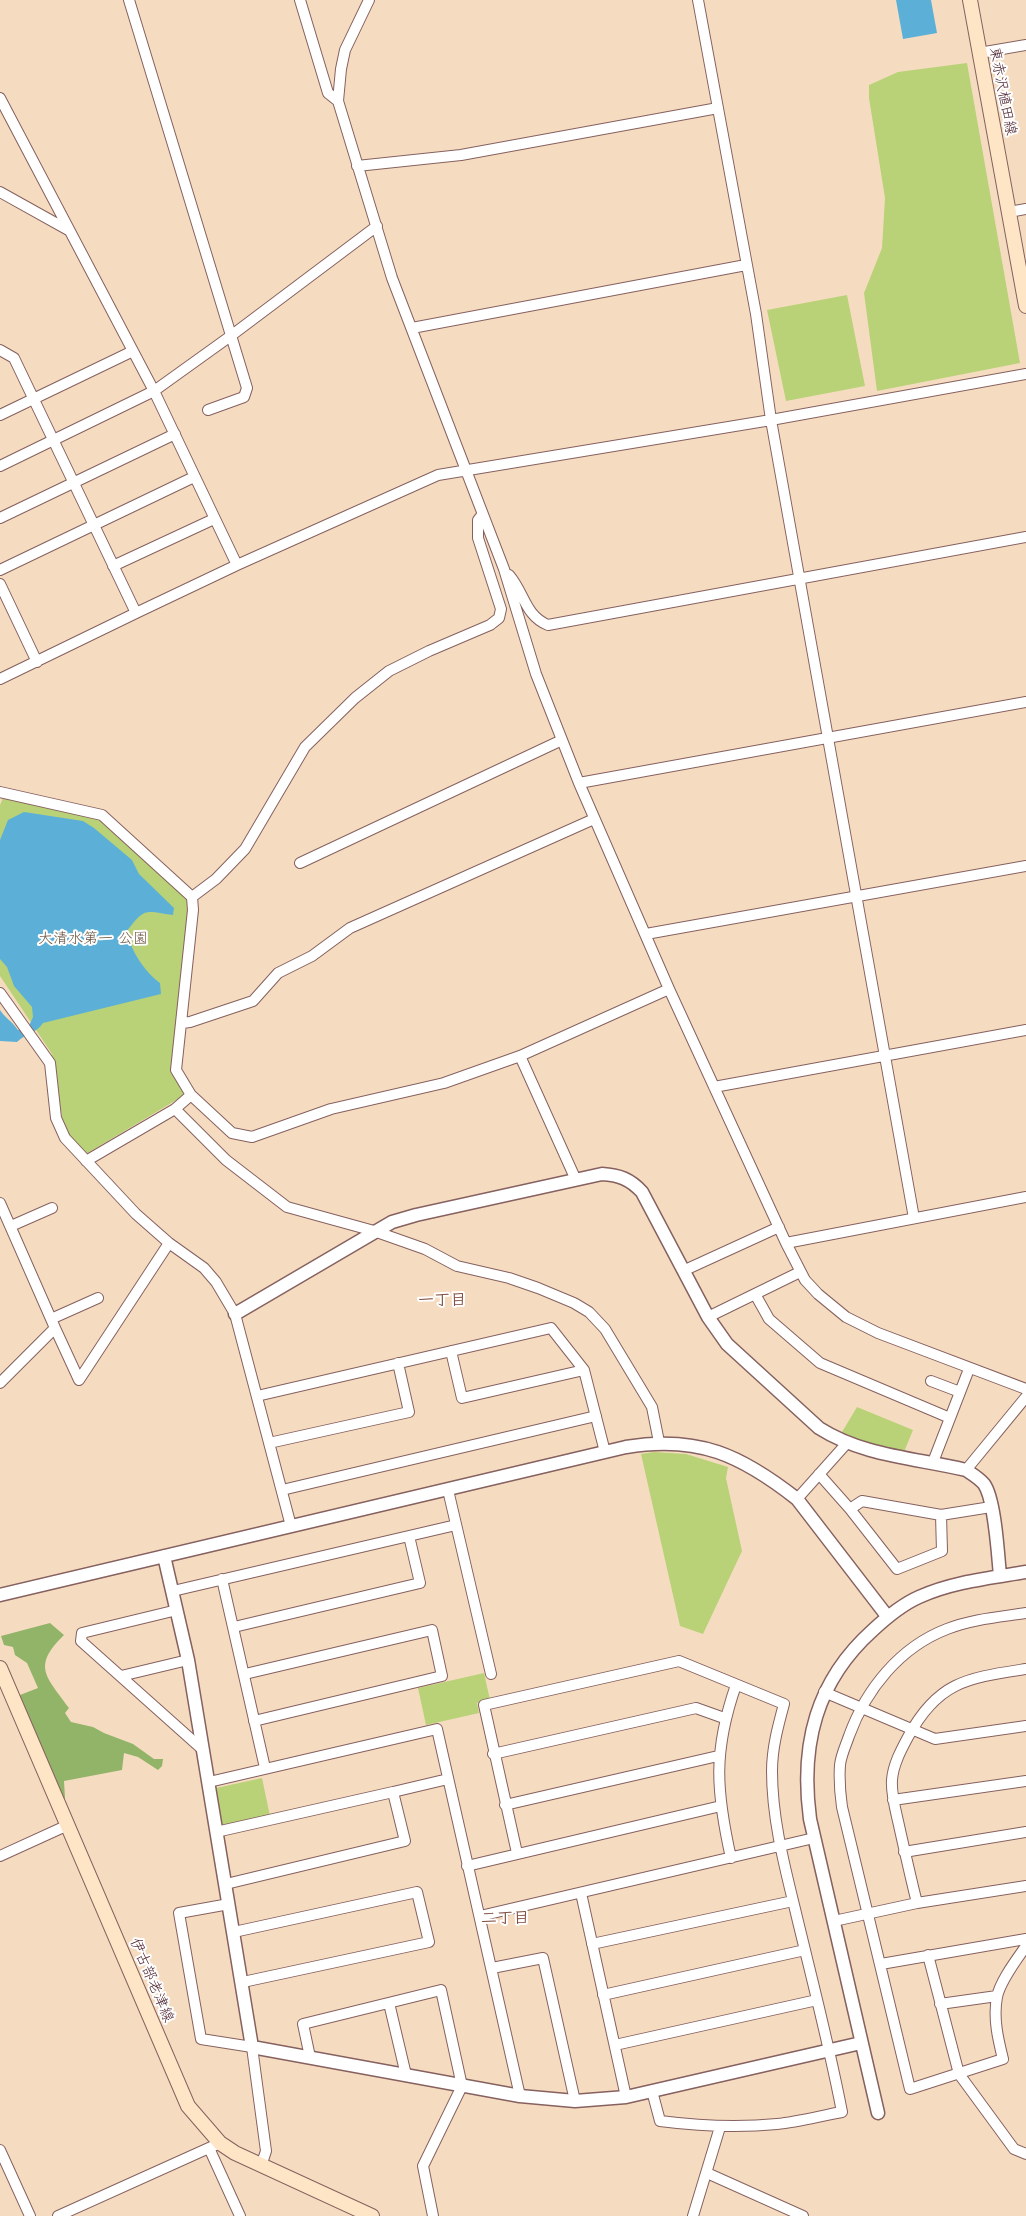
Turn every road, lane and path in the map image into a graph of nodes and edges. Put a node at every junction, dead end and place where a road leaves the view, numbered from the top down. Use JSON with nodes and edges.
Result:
{"nodes":[{"id":1,"x":129,"y":0,"type":"edge"},
{"id":2,"x":300,"y":0,"type":"edge"},
{"id":3,"x":369,"y":0,"type":"edge"},
{"id":4,"x":698,"y":0,"type":"edge"},
{"id":5,"x":970,"y":0,"type":"edge"},
{"id":6,"x":1026,"y":45,"type":"edge"},
{"id":7,"x":979,"y":53,"type":"junction"},
{"id":8,"x":0,"y":98,"type":"edge"},
{"id":9,"x":338,"y":102,"type":"junction"},
{"id":10,"x":718,"y":108,"type":"junction"},
{"id":11,"x":357,"y":166,"type":"junction"},
{"id":12,"x":0,"y":192,"type":"edge"},
{"id":13,"x":1026,"y":209,"type":"edge"},
{"id":14,"x":1010,"y":212,"type":"junction"},
{"id":15,"x":377,"y":226,"type":"junction"},
{"id":16,"x":71,"y":231,"type":"junction"},
{"id":17,"x":746,"y":265,"type":"junction"},
{"id":18,"x":1026,"y":306,"type":"edge"},
{"id":19,"x":412,"y":328,"type":"junction"},
{"id":20,"x":232,"y":335,"type":"junction"},
{"id":21,"x":0,"y":350,"type":"edge"},
{"id":22,"x":133,"y":351,"type":"junction"},
{"id":23,"x":1026,"y":374,"type":"edge"},
{"id":24,"x":154,"y":391,"type":"junction"},
{"id":25,"x":33,"y":399,"type":"junction"},
{"id":26,"x":208,"y":410,"type":"dead end"},
{"id":27,"x":0,"y":415,"type":"edge"},
{"id":28,"x":771,"y":420,"type":"junction"},
{"id":29,"x":175,"y":434,"type":"junction"},
{"id":30,"x":54,"y":440,"type":"junction"},
{"id":31,"x":0,"y":466,"type":"edge"},
{"id":32,"x":466,"y":471,"type":"junction"},
{"id":33,"x":194,"y":477,"type":"junction"},
{"id":34,"x":74,"y":482,"type":"junction"},
{"id":35,"x":482,"y":515,"type":"junction"},
{"id":36,"x":0,"y":518,"type":"edge"},
{"id":37,"x":214,"y":519,"type":"junction"},
{"id":38,"x":93,"y":525,"type":"junction"},
{"id":39,"x":1026,"y":537,"type":"edge"},
{"id":40,"x":237,"y":565,"type":"junction"},
{"id":41,"x":113,"y":566,"type":"junction"},
{"id":42,"x":504,"y":569,"type":"junction"},
{"id":43,"x":0,"y":570,"type":"edge"},
{"id":44,"x":801,"y":579,"type":"junction"},
{"id":45,"x":0,"y":584,"type":"edge"},
{"id":46,"x":136,"y":613,"type":"junction"},
{"id":47,"x":38,"y":662,"type":"junction"},
{"id":48,"x":0,"y":679,"type":"edge"},
{"id":49,"x":1026,"y":702,"type":"edge"},
{"id":50,"x":829,"y":738,"type":"junction"},
{"id":51,"x":562,"y":740,"type":"junction"},
{"id":52,"x":579,"y":783,"type":"junction"},
{"id":53,"x":0,"y":792,"type":"edge"},
{"id":54,"x":594,"y":819,"type":"junction"},
{"id":55,"x":300,"y":863,"type":"dead end"},
{"id":56,"x":1026,"y":866,"type":"edge"},
{"id":57,"x":858,"y":895,"type":"junction"},
{"id":58,"x":192,"y":897,"type":"junction"},
{"id":59,"x":646,"y":934,"type":"junction"},
{"id":60,"x":669,"y":989,"type":"junction"},
{"id":61,"x":0,"y":993,"type":"edge"},
{"id":62,"x":182,"y":1023,"type":"junction"},
{"id":63,"x":1026,"y":1030,"type":"edge"},
{"id":64,"x":520,"y":1056,"type":"junction"},
{"id":65,"x":886,"y":1056,"type":"junction"},
{"id":66,"x":714,"y":1087,"type":"junction"},
{"id":67,"x":191,"y":1095,"type":"junction"},
{"id":68,"x":175,"y":1109,"type":"junction"},
{"id":69,"x":86,"y":1161,"type":"junction"},
{"id":70,"x":576,"y":1180,"type":"junction"},
{"id":71,"x":1026,"y":1197,"type":"edge"},
{"id":72,"x":0,"y":1203,"type":"edge"},
{"id":73,"x":52,"y":1208,"type":"dead end"},
{"id":74,"x":914,"y":1218,"type":"junction"},
{"id":75,"x":11,"y":1226,"type":"junction"},
{"id":76,"x":779,"y":1227,"type":"junction"},
{"id":77,"x":374,"y":1231,"type":"junction"},
{"id":78,"x":169,"y":1243,"type":"junction"},
{"id":79,"x":786,"y":1243,"type":"junction"},
{"id":80,"x":684,"y":1270,"type":"junction"},
{"id":81,"x":800,"y":1272,"type":"junction"},
{"id":82,"x":755,"y":1294,"type":"junction"},
{"id":83,"x":98,"y":1298,"type":"dead end"},
{"id":84,"x":235,"y":1314,"type":"junction"},
{"id":85,"x":708,"y":1317,"type":"junction"},
{"id":86,"x":53,"y":1324,"type":"junction"},
{"id":87,"x":451,"y":1350,"type":"junction"},
{"id":88,"x":398,"y":1364,"type":"junction"},
{"id":89,"x":969,"y":1368,"type":"junction"},
{"id":90,"x":584,"y":1370,"type":"junction"},
{"id":91,"x":930,"y":1381,"type":"dead end"},
{"id":92,"x":0,"y":1383,"type":"edge"},
{"id":93,"x":1026,"y":1389,"type":"edge"},
{"id":94,"x":960,"y":1392,"type":"junction"},
{"id":95,"x":257,"y":1396,"type":"junction"},
{"id":96,"x":1026,"y":1397,"type":"edge"},
{"id":97,"x":596,"y":1416,"type":"junction"},
{"id":98,"x":950,"y":1418,"type":"junction"},
{"id":99,"x":659,"y":1442,"type":"junction"},
{"id":100,"x":269,"y":1443,"type":"junction"},
{"id":101,"x":846,"y":1443,"type":"junction"},
{"id":102,"x":605,"y":1452,"type":"junction"},
{"id":103,"x":933,"y":1462,"type":"junction"},
{"id":104,"x":966,"y":1470,"type":"junction"},
{"id":105,"x":819,"y":1474,"type":"junction"},
{"id":106,"x":282,"y":1490,"type":"junction"},
{"id":107,"x":448,"y":1490,"type":"junction"},
{"id":108,"x":797,"y":1499,"type":"junction"},
{"id":109,"x":991,"y":1507,"type":"junction"},
{"id":110,"x":850,"y":1508,"type":"junction"},
{"id":111,"x":941,"y":1514,"type":"junction"},
{"id":112,"x":456,"y":1525,"type":"junction"},
{"id":113,"x":291,"y":1526,"type":"junction"},
{"id":114,"x":408,"y":1536,"type":"junction"},
{"id":115,"x":164,"y":1556,"type":"junction"},
{"id":116,"x":1026,"y":1572,"type":"edge"},
{"id":117,"x":1000,"y":1576,"type":"junction"},
{"id":118,"x":222,"y":1579,"type":"junction"},
{"id":119,"x":172,"y":1590,"type":"junction"},
{"id":120,"x":0,"y":1595,"type":"edge"},
{"id":121,"x":177,"y":1610,"type":"junction"},
{"id":122,"x":1026,"y":1612,"type":"edge"},
{"id":123,"x":887,"y":1616,"type":"junction"},
{"id":124,"x":234,"y":1627,"type":"junction"},
{"id":125,"x":188,"y":1660,"type":"junction"},
{"id":126,"x":0,"y":1668,"type":"edge"},
{"id":127,"x":1026,"y":1669,"type":"edge"},
{"id":128,"x":245,"y":1674,"type":"junction"},
{"id":129,"x":491,"y":1674,"type":"dead end"},
{"id":130,"x":121,"y":1676,"type":"junction"},
{"id":131,"x":736,"y":1685,"type":"junction"},
{"id":132,"x":824,"y":1692,"type":"junction"},
{"id":133,"x":862,"y":1708,"type":"junction"},
{"id":134,"x":724,"y":1718,"type":"junction"},
{"id":135,"x":254,"y":1721,"type":"junction"},
{"id":136,"x":1026,"y":1726,"type":"edge"},
{"id":137,"x":911,"y":1730,"type":"junction"},
{"id":138,"x":202,"y":1750,"type":"junction"},
{"id":139,"x":493,"y":1754,"type":"junction"},
{"id":140,"x":718,"y":1756,"type":"junction"},
{"id":141,"x":265,"y":1768,"type":"junction"},
{"id":142,"x":448,"y":1779,"type":"junction"},
{"id":143,"x":1026,"y":1781,"type":"edge"},
{"id":144,"x":209,"y":1782,"type":"junction"},
{"id":145,"x":393,"y":1792,"type":"junction"},
{"id":146,"x":893,"y":1800,"type":"junction"},
{"id":147,"x":505,"y":1805,"type":"junction"},
{"id":148,"x":721,"y":1806,"type":"junction"},
{"id":149,"x":68,"y":1826,"type":"junction"},
{"id":150,"x":216,"y":1832,"type":"junction"},
{"id":151,"x":1026,"y":1832,"type":"edge"},
{"id":152,"x":814,"y":1838,"type":"junction"},
{"id":153,"x":781,"y":1846,"type":"junction"},
{"id":154,"x":904,"y":1852,"type":"junction"},
{"id":155,"x":517,"y":1853,"type":"junction"},
{"id":156,"x":0,"y":1856,"type":"edge"},
{"id":157,"x":731,"y":1858,"type":"junction"},
{"id":158,"x":467,"y":1866,"type":"junction"},
{"id":159,"x":226,"y":1884,"type":"junction"},
{"id":160,"x":1026,"y":1886,"type":"edge"},
{"id":161,"x":581,"y":1893,"type":"junction"},
{"id":162,"x":793,"y":1902,"type":"junction"},
{"id":163,"x":917,"y":1902,"type":"junction"},
{"id":164,"x":229,"y":1904,"type":"junction"},
{"id":165,"x":868,"y":1914,"type":"junction"},
{"id":166,"x":480,"y":1916,"type":"junction"},
{"id":167,"x":834,"y":1922,"type":"junction"},
{"id":168,"x":234,"y":1932,"type":"junction"},
{"id":169,"x":1026,"y":1939,"type":"edge"},
{"id":170,"x":592,"y":1944,"type":"junction"},
{"id":171,"x":1026,"y":1946,"type":"edge"},
{"id":172,"x":805,"y":1950,"type":"junction"},
{"id":173,"x":928,"y":1955,"type":"junction"},
{"id":174,"x":881,"y":1964,"type":"junction"},
{"id":175,"x":492,"y":1968,"type":"junction"},
{"id":176,"x":243,"y":1982,"type":"junction"},
{"id":177,"x":604,"y":1995,"type":"junction"},
{"id":178,"x":997,"y":1996,"type":"junction"},
{"id":179,"x":817,"y":2000,"type":"junction"},
{"id":180,"x":389,"y":2003,"type":"junction"},
{"id":181,"x":940,"y":2004,"type":"junction"},
{"id":182,"x":861,"y":2043,"type":"junction"},
{"id":183,"x":615,"y":2045,"type":"junction"},
{"id":184,"x":252,"y":2048,"type":"junction"},
{"id":185,"x":830,"y":2050,"type":"junction"},
{"id":186,"x":310,"y":2057,"type":"junction"},
{"id":187,"x":958,"y":2074,"type":"junction"},
{"id":188,"x":406,"y":2075,"type":"junction"},
{"id":189,"x":462,"y":2086,"type":"junction"},
{"id":190,"x":652,"y":2092,"type":"junction"},
{"id":191,"x":520,"y":2096,"type":"junction"},
{"id":192,"x":626,"y":2097,"type":"junction"},
{"id":193,"x":575,"y":2101,"type":"junction"},
{"id":194,"x":878,"y":2113,"type":"dead end"},
{"id":195,"x":720,"y":2127,"type":"junction"},
{"id":196,"x":214,"y":2145,"type":"junction"},
{"id":197,"x":0,"y":2150,"type":"edge"},
{"id":198,"x":1026,"y":2154,"type":"edge"},
{"id":199,"x":262,"y":2166,"type":"junction"},
{"id":200,"x":707,"y":2173,"type":"junction"},
{"id":201,"x":30,"y":2216,"type":"edge"},
{"id":202,"x":58,"y":2216,"type":"edge"},
{"id":203,"x":240,"y":2216,"type":"edge"},
{"id":204,"x":372,"y":2216,"type":"edge"},
{"id":205,"x":433,"y":2216,"type":"edge"},
{"id":206,"x":693,"y":2216,"type":"edge"},
{"id":207,"x":804,"y":2216,"type":"edge"}],
"edges":[{"from":1,"to":20,"type":"street"},
{"from":2,"to":9,"type":"street"},
{"from":3,"to":9,"type":"street"},
{"from":4,"to":10,"type":"street"},
{"from":5,"to":7,"type":"main road","name":"東赤沢植田線"},
{"from":6,"to":7,"type":"street"},
{"from":7,"to":14,"type":"main road","name":"東赤沢植田線"},
{"from":8,"to":16,"type":"street"},
{"from":9,"to":11,"type":"street"},
{"from":10,"to":11,"type":"street"},
{"from":10,"to":17,"type":"street"},
{"from":11,"to":15,"type":"street"},
{"from":12,"to":16,"type":"street"},
{"from":13,"to":14,"type":"street"},
{"from":14,"to":18,"type":"main road","name":"東赤沢植田線"},
{"from":15,"to":19,"type":"street"},
{"from":15,"to":20,"type":"street"},
{"from":16,"to":22,"type":"street"},
{"from":17,"to":19,"type":"street"},
{"from":17,"to":28,"type":"street"},
{"from":19,"to":32,"type":"street"},
{"from":20,"to":24,"type":"street"},
{"from":20,"to":26,"type":"street"},
{"from":21,"to":25,"type":"street"},
{"from":22,"to":24,"type":"street"},
{"from":22,"to":25,"type":"street"},
{"from":23,"to":28,"type":"street"},
{"from":24,"to":29,"type":"street"},
{"from":24,"to":30,"type":"street"},
{"from":25,"to":27,"type":"street"},
{"from":25,"to":30,"type":"street"},
{"from":28,"to":32,"type":"street"},
{"from":28,"to":44,"type":"street"},
{"from":29,"to":33,"type":"street"},
{"from":29,"to":34,"type":"street"},
{"from":30,"to":31,"type":"street"},
{"from":30,"to":34,"type":"street"},
{"from":32,"to":35,"type":"street"},
{"from":32,"to":40,"type":"street"},
{"from":33,"to":37,"type":"street"},
{"from":33,"to":38,"type":"street"},
{"from":34,"to":36,"type":"street"},
{"from":34,"to":38,"type":"street"},
{"from":35,"to":42,"type":"street"},
{"from":35,"to":58,"type":"street"},
{"from":37,"to":40,"type":"street"},
{"from":37,"to":41,"type":"street"},
{"from":38,"to":41,"type":"street"},
{"from":38,"to":43,"type":"street"},
{"from":39,"to":44,"type":"street"},
{"from":40,"to":46,"type":"street"},
{"from":41,"to":46,"type":"street"},
{"from":42,"to":44,"type":"street"},
{"from":42,"to":51,"type":"street"},
{"from":44,"to":50,"type":"street"},
{"from":45,"to":47,"type":"street"},
{"from":46,"to":47,"type":"street"},
{"from":47,"to":48,"type":"street"},
{"from":49,"to":50,"type":"street"},
{"from":50,"to":52,"type":"street"},
{"from":50,"to":57,"type":"street"},
{"from":51,"to":52,"type":"street"},
{"from":51,"to":55,"type":"street"},
{"from":52,"to":54,"type":"street"},
{"from":53,"to":58,"type":"street"},
{"from":54,"to":59,"type":"street"},
{"from":54,"to":62,"type":"street"},
{"from":56,"to":57,"type":"street"},
{"from":57,"to":59,"type":"street"},
{"from":57,"to":65,"type":"street"},
{"from":58,"to":62,"type":"street"},
{"from":59,"to":60,"type":"street"},
{"from":60,"to":64,"type":"street"},
{"from":60,"to":66,"type":"street"},
{"from":61,"to":69,"type":"street"},
{"from":62,"to":67,"type":"street"},
{"from":63,"to":65,"type":"street"},
{"from":64,"to":67,"type":"street"},
{"from":64,"to":70,"type":"street"},
{"from":65,"to":66,"type":"street"},
{"from":65,"to":74,"type":"street"},
{"from":66,"to":76,"type":"street"},
{"from":67,"to":68,"type":"street"},
{"from":68,"to":69,"type":"street"},
{"from":68,"to":77,"type":"street"},
{"from":69,"to":78,"type":"street"},
{"from":70,"to":77,"type":"street"},
{"from":70,"to":80,"type":"street"},
{"from":71,"to":74,"type":"street"},
{"from":72,"to":75,"type":"street"},
{"from":73,"to":75,"type":"street"},
{"from":74,"to":79,"type":"street"},
{"from":75,"to":86,"type":"street"},
{"from":76,"to":79,"type":"street"},
{"from":76,"to":80,"type":"street"},
{"from":77,"to":84,"type":"street"},
{"from":77,"to":99,"type":"street"},
{"from":78,"to":84,"type":"street"},
{"from":78,"to":86,"type":"street"},
{"from":79,"to":81,"type":"street"},
{"from":80,"to":85,"type":"street"},
{"from":81,"to":82,"type":"street"},
{"from":81,"to":89,"type":"street"},
{"from":82,"to":85,"type":"street"},
{"from":82,"to":98,"type":"street"},
{"from":83,"to":86,"type":"street"},
{"from":84,"to":95,"type":"street"},
{"from":85,"to":101,"type":"street"},
{"from":86,"to":92,"type":"street"},
{"from":87,"to":88,"type":"street"},
{"from":87,"to":90,"type":"street"},
{"from":87,"to":90,"type":"street"},
{"from":88,"to":95,"type":"street"},
{"from":88,"to":100,"type":"street"},
{"from":89,"to":93,"type":"street"},
{"from":89,"to":94,"type":"street"},
{"from":90,"to":97,"type":"street"},
{"from":91,"to":94,"type":"street"},
{"from":94,"to":98,"type":"street"},
{"from":95,"to":100,"type":"street"},
{"from":96,"to":104,"type":"street"},
{"from":97,"to":102,"type":"street"},
{"from":97,"to":106,"type":"street"},
{"from":98,"to":103,"type":"street"},
{"from":99,"to":102,"type":"street"},
{"from":99,"to":108,"type":"street"},
{"from":100,"to":106,"type":"street"},
{"from":101,"to":103,"type":"street"},
{"from":101,"to":105,"type":"street"},
{"from":102,"to":107,"type":"street"},
{"from":103,"to":104,"type":"street"},
{"from":104,"to":109,"type":"street"},
{"from":105,"to":108,"type":"street"},
{"from":105,"to":110,"type":"street"},
{"from":106,"to":113,"type":"street"},
{"from":107,"to":112,"type":"street"},
{"from":107,"to":113,"type":"street"},
{"from":108,"to":123,"type":"street"},
{"from":109,"to":111,"type":"street"},
{"from":109,"to":117,"type":"street"},
{"from":110,"to":111,"type":"street"},
{"from":110,"to":111,"type":"street"},
{"from":112,"to":114,"type":"street"},
{"from":112,"to":129,"type":"street"},
{"from":113,"to":115,"type":"street"},
{"from":114,"to":118,"type":"street"},
{"from":114,"to":124,"type":"street"},
{"from":115,"to":119,"type":"street"},
{"from":115,"to":120,"type":"street"},
{"from":116,"to":117,"type":"street"},
{"from":117,"to":123,"type":"street"},
{"from":118,"to":119,"type":"street"},
{"from":118,"to":124,"type":"street"},
{"from":119,"to":121,"type":"street"},
{"from":121,"to":125,"type":"street"},
{"from":121,"to":130,"type":"street"},
{"from":122,"to":133,"type":"street"},
{"from":123,"to":132,"type":"street"},
{"from":124,"to":128,"type":"street"},
{"from":125,"to":130,"type":"street"},
{"from":125,"to":138,"type":"street"},
{"from":126,"to":149,"type":"main road","name":"伊古部老津線"},
{"from":127,"to":137,"type":"street"},
{"from":128,"to":135,"type":"street"},
{"from":128,"to":135,"type":"street"},
{"from":130,"to":138,"type":"street"},
{"from":131,"to":134,"type":"street"},
{"from":131,"to":139,"type":"street"},
{"from":131,"to":153,"type":"street"},
{"from":132,"to":133,"type":"street"},
{"from":132,"to":152,"type":"street"},
{"from":133,"to":137,"type":"street"},
{"from":133,"to":165,"type":"street"},
{"from":134,"to":139,"type":"street"},
{"from":134,"to":140,"type":"street"},
{"from":135,"to":141,"type":"street"},
{"from":136,"to":137,"type":"street"},
{"from":137,"to":146,"type":"street"},
{"from":138,"to":144,"type":"street"},
{"from":139,"to":147,"type":"street"},
{"from":140,"to":147,"type":"street"},
{"from":140,"to":148,"type":"street"},
{"from":141,"to":142,"type":"street"},
{"from":141,"to":144,"type":"street"},
{"from":142,"to":145,"type":"street"},
{"from":142,"to":158,"type":"street"},
{"from":143,"to":146,"type":"street"},
{"from":144,"to":150,"type":"street"},
{"from":145,"to":150,"type":"street"},
{"from":145,"to":159,"type":"street"},
{"from":146,"to":154,"type":"street"},
{"from":147,"to":155,"type":"street"},
{"from":148,"to":155,"type":"street"},
{"from":148,"to":157,"type":"street"},
{"from":149,"to":156,"type":"street"},
{"from":149,"to":196,"type":"main road","name":"伊古部老津線"},
{"from":150,"to":159,"type":"street"},
{"from":151,"to":154,"type":"street"},
{"from":152,"to":153,"type":"street"},
{"from":152,"to":167,"type":"street"},
{"from":153,"to":157,"type":"street"},
{"from":153,"to":162,"type":"street"},
{"from":154,"to":163,"type":"street"},
{"from":155,"to":158,"type":"street"},
{"from":157,"to":161,"type":"street"},
{"from":158,"to":166,"type":"street"},
{"from":159,"to":164,"type":"street"},
{"from":160,"to":163,"type":"street"},
{"from":161,"to":166,"type":"street"},
{"from":161,"to":170,"type":"street"},
{"from":162,"to":170,"type":"street"},
{"from":162,"to":172,"type":"street"},
{"from":163,"to":165,"type":"street"},
{"from":164,"to":168,"type":"street"},
{"from":164,"to":184,"type":"street"},
{"from":165,"to":167,"type":"street"},
{"from":165,"to":174,"type":"street"},
{"from":166,"to":175,"type":"street"},
{"from":167,"to":182,"type":"street"},
{"from":168,"to":176,"type":"street"},
{"from":168,"to":176,"type":"street"},
{"from":169,"to":173,"type":"street"},
{"from":170,"to":177,"type":"street"},
{"from":171,"to":178,"type":"street"},
{"from":172,"to":177,"type":"street"},
{"from":172,"to":179,"type":"street"},
{"from":173,"to":174,"type":"street"},
{"from":173,"to":181,"type":"street"},
{"from":174,"to":187,"type":"street"},
{"from":175,"to":191,"type":"street"},
{"from":175,"to":193,"type":"street"},
{"from":176,"to":184,"type":"street"},
{"from":177,"to":183,"type":"street"},
{"from":178,"to":181,"type":"street"},
{"from":178,"to":187,"type":"street"},
{"from":179,"to":183,"type":"street"},
{"from":179,"to":185,"type":"street"},
{"from":180,"to":186,"type":"street"},
{"from":180,"to":188,"type":"street"},
{"from":180,"to":189,"type":"street"},
{"from":181,"to":187,"type":"street"},
{"from":182,"to":185,"type":"street"},
{"from":182,"to":194,"type":"street"},
{"from":183,"to":192,"type":"street"},
{"from":184,"to":186,"type":"street"},
{"from":184,"to":199,"type":"street"},
{"from":185,"to":190,"type":"street"},
{"from":185,"to":195,"type":"street"},
{"from":186,"to":188,"type":"street"},
{"from":187,"to":198,"type":"street"},
{"from":188,"to":189,"type":"street"},
{"from":189,"to":191,"type":"street"},
{"from":189,"to":205,"type":"street"},
{"from":190,"to":192,"type":"street"},
{"from":190,"to":195,"type":"street"},
{"from":191,"to":193,"type":"street"},
{"from":192,"to":193,"type":"street"},
{"from":195,"to":200,"type":"street"},
{"from":196,"to":199,"type":"main road","name":"伊古部老津線"},
{"from":196,"to":202,"type":"street"},
{"from":196,"to":203,"type":"street"},
{"from":197,"to":201,"type":"street"},
{"from":199,"to":204,"type":"main road","name":"伊古部老津線"},
{"from":200,"to":206,"type":"street"},
{"from":200,"to":207,"type":"street"}]}
